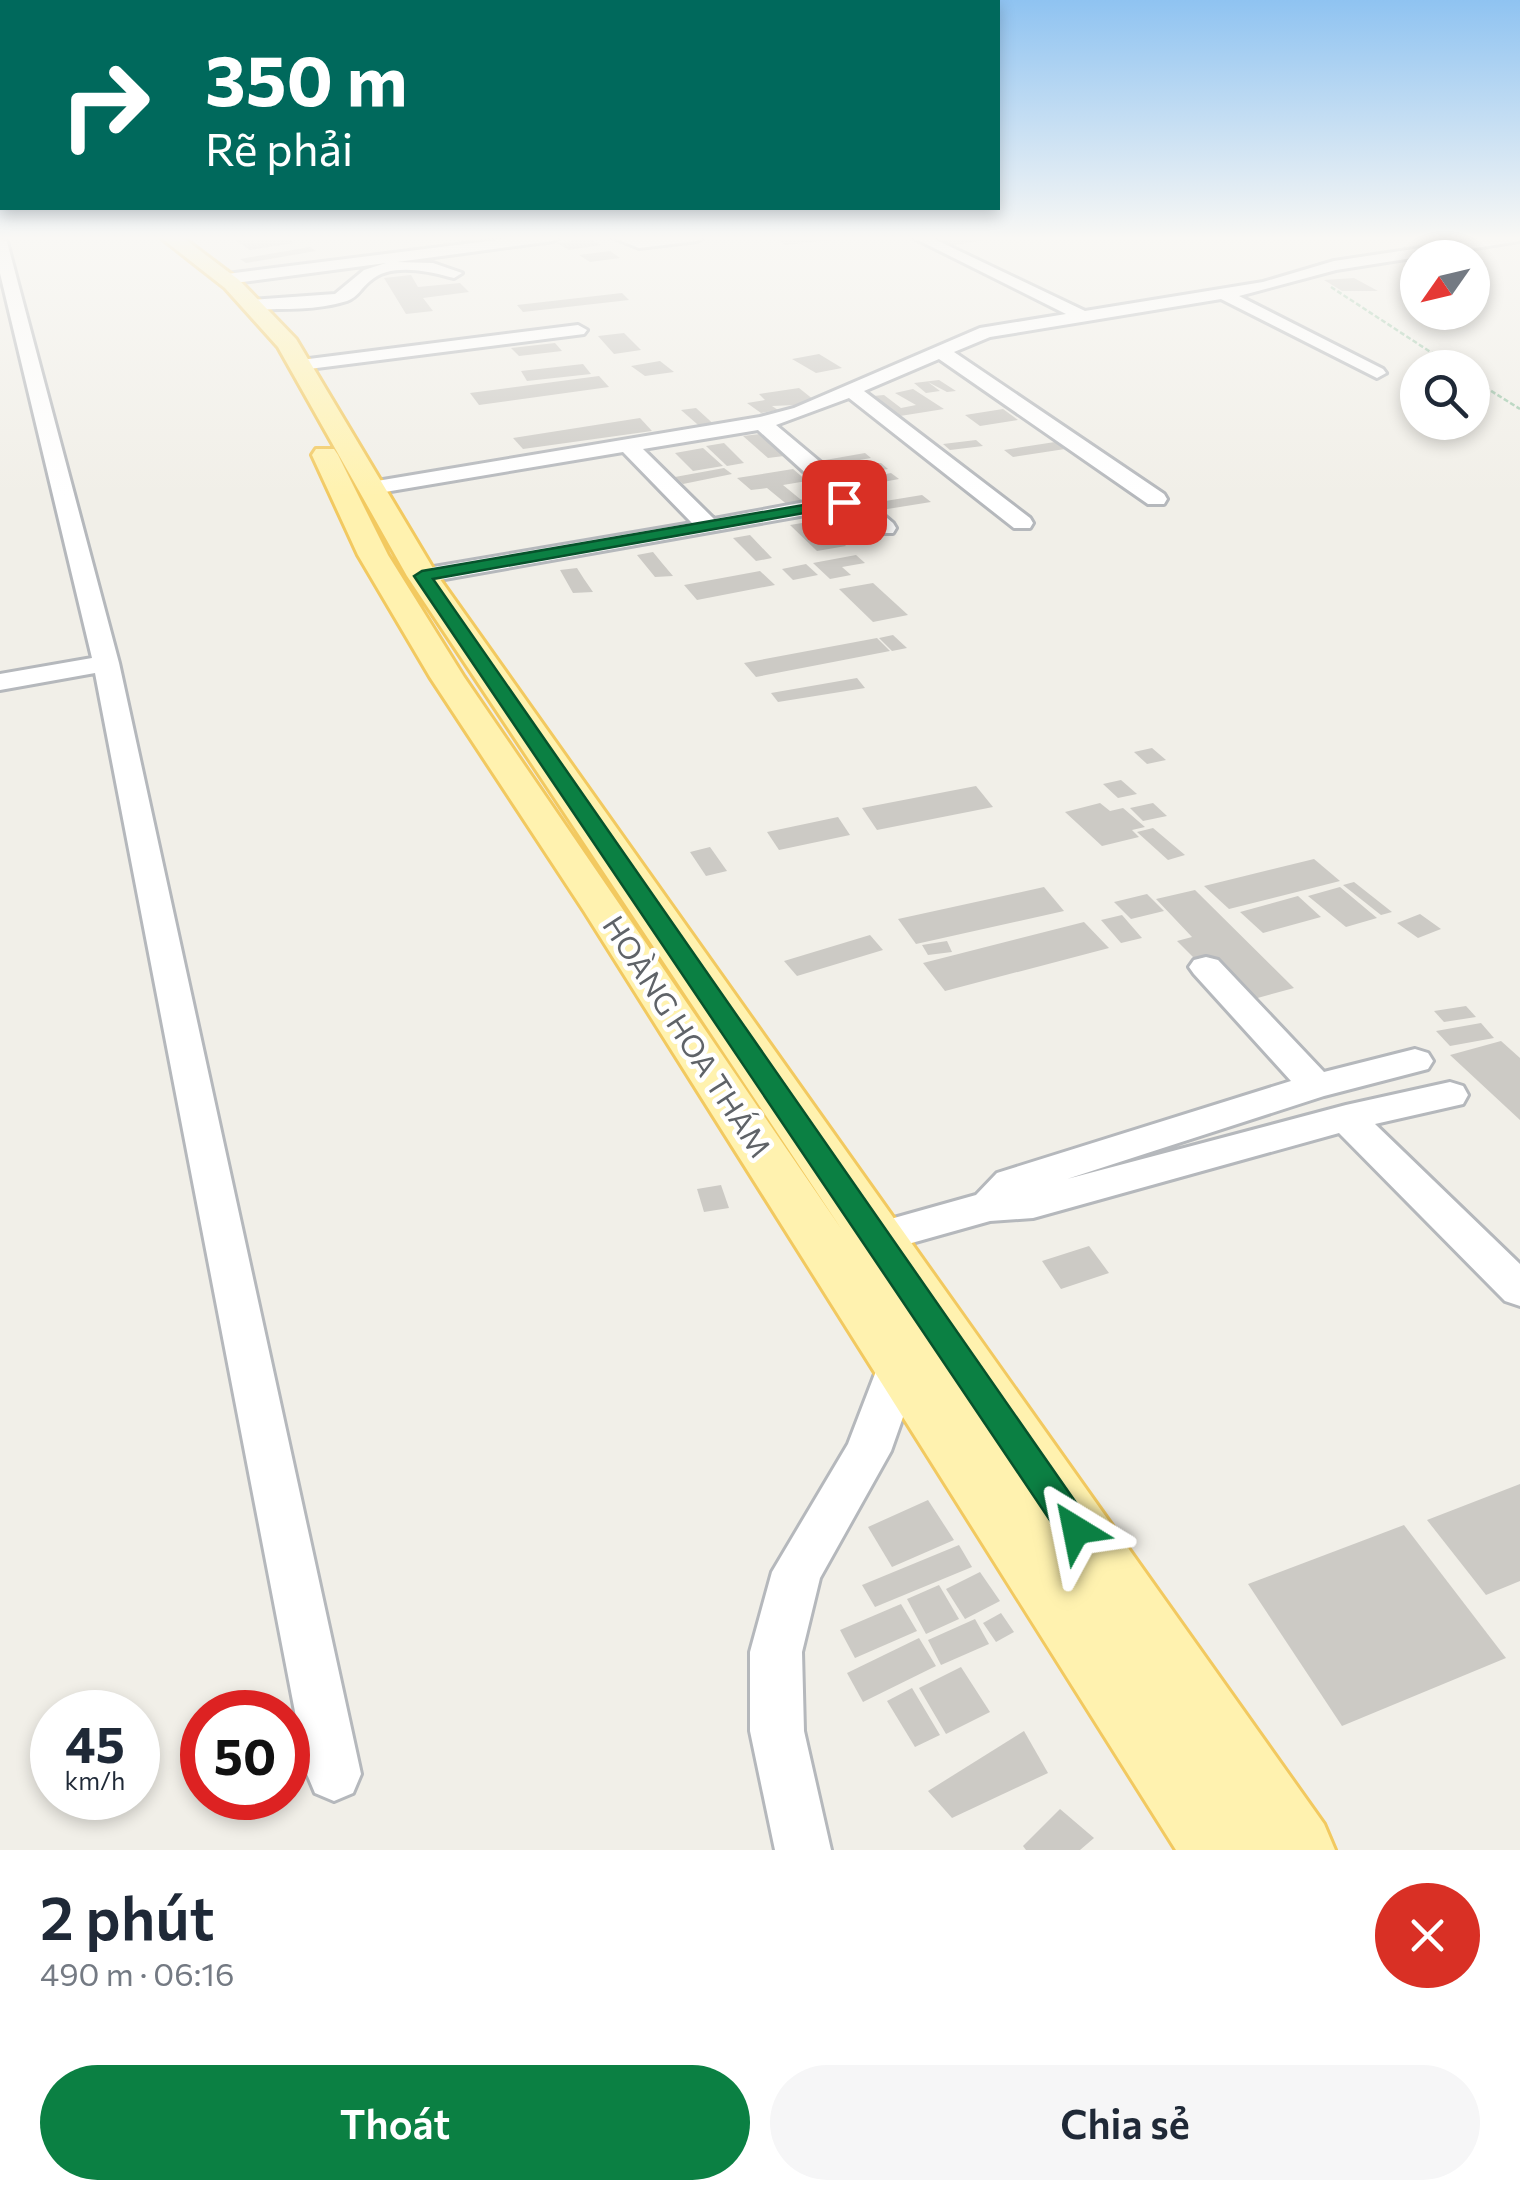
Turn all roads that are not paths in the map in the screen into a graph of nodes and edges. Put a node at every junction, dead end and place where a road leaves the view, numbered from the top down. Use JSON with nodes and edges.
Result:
{"nodes":[{"id":1,"x":15,"y":323,"type":"edge"},
{"id":2,"x":248,"y":323,"type":"edge"},
{"id":3,"x":266,"y":323,"type":"edge"},
{"id":4,"x":1031,"y":323,"type":"edge"},
{"id":5,"x":1280,"y":323,"type":"edge"},
{"id":6,"x":578,"y":330,"type":"dead end"},
{"id":7,"x":941,"y":352,"type":"junction"},
{"id":8,"x":301,"y":365,"type":"junction"},
{"id":9,"x":1377,"y":373,"type":"dead end"},
{"id":10,"x":852,"y":391,"type":"junction"},
{"id":11,"x":762,"y":422,"type":"junction"},
{"id":12,"x":628,"y":446,"type":"junction"},
{"id":13,"x":373,"y":488,"type":"junction"},
{"id":14,"x":1156,"y":498,"type":"dead end"},
{"id":15,"x":846,"y":500,"type":"junction"},
{"id":16,"x":1022,"y":523,"type":"dead end"},
{"id":17,"x":708,"y":526,"type":"junction"},
{"id":18,"x":885,"y":528,"type":"dead end"},
{"id":19,"x":422,"y":576,"type":"junction"},
{"id":20,"x":106,"y":663,"type":"junction"},
{"id":21,"x":468,"y":674,"type":"junction"},
{"id":22,"x":0,"y":682,"type":"edge"},
{"id":23,"x":1206,"y":967,"type":"dead end"},
{"id":24,"x":1414,"y":1061,"type":"dead end"},
{"id":25,"x":1316,"y":1086,"type":"junction"},
{"id":26,"x":1450,"y":1095,"type":"dead end"},
{"id":27,"x":1346,"y":1118,"type":"junction"},
{"id":28,"x":990,"y":1206,"type":"junction"},
{"id":29,"x":876,"y":1238,"type":"junction"},
{"id":30,"x":826,"y":1253,"type":"junction"},
{"id":31,"x":1520,"y":1290,"type":"edge"},
{"id":32,"x":899,"y":1366,"type":"junction"},
{"id":33,"x":334,"y":1774,"type":"dead end"},
{"id":34,"x":803,"y":1850,"type":"edge"},
{"id":35,"x":1218,"y":1850,"type":"edge"},
{"id":36,"x":1298,"y":1850,"type":"edge"}],
"edges":[{"from":1,"to":20,"type":"street"},
{"from":2,"to":21,"type":"main road","name":"HOÀNG HOA THÁM"},
{"from":3,"to":8,"type":"main road","name":"HOÀNG HOA THÁM"},
{"from":4,"to":7,"type":"street"},
{"from":5,"to":9,"type":"street"},
{"from":6,"to":8,"type":"street"},
{"from":7,"to":10,"type":"street"},
{"from":7,"to":14,"type":"street"},
{"from":8,"to":13,"type":"main road","name":"HOÀNG HOA THÁM"},
{"from":10,"to":11,"type":"street"},
{"from":10,"to":16,"type":"street"},
{"from":11,"to":12,"type":"street"},
{"from":11,"to":15,"type":"street"},
{"from":12,"to":13,"type":"street"},
{"from":12,"to":17,"type":"street"},
{"from":13,"to":19,"type":"main road","name":"HOÀNG HOA THÁM"},
{"from":15,"to":17,"type":"street"},
{"from":15,"to":18,"type":"street"},
{"from":17,"to":19,"type":"street"},
{"from":19,"to":21,"type":"main road","name":"HOÀNG HOA THÁM"},
{"from":20,"to":22,"type":"street"},
{"from":20,"to":33,"type":"street"},
{"from":21,"to":29,"type":"main road","name":"HOÀNG HOA THÁM"},
{"from":21,"to":30,"type":"main road","name":"HOÀNG HOA THÁM"},
{"from":23,"to":25,"type":"street"},
{"from":24,"to":25,"type":"street"},
{"from":25,"to":28,"type":"street"},
{"from":26,"to":27,"type":"street"},
{"from":27,"to":28,"type":"street"},
{"from":27,"to":31,"type":"street"},
{"from":28,"to":29,"type":"street"},
{"from":29,"to":30,"type":"main road"},
{"from":29,"to":36,"type":"main road","name":"HOÀNG HOA THÁM"},
{"from":30,"to":32,"type":"main road","name":"HOÀNG HOA THÁM"},
{"from":32,"to":34,"type":"street"},
{"from":32,"to":35,"type":"main road","name":"HOÀNG HOA THÁM"}]}
